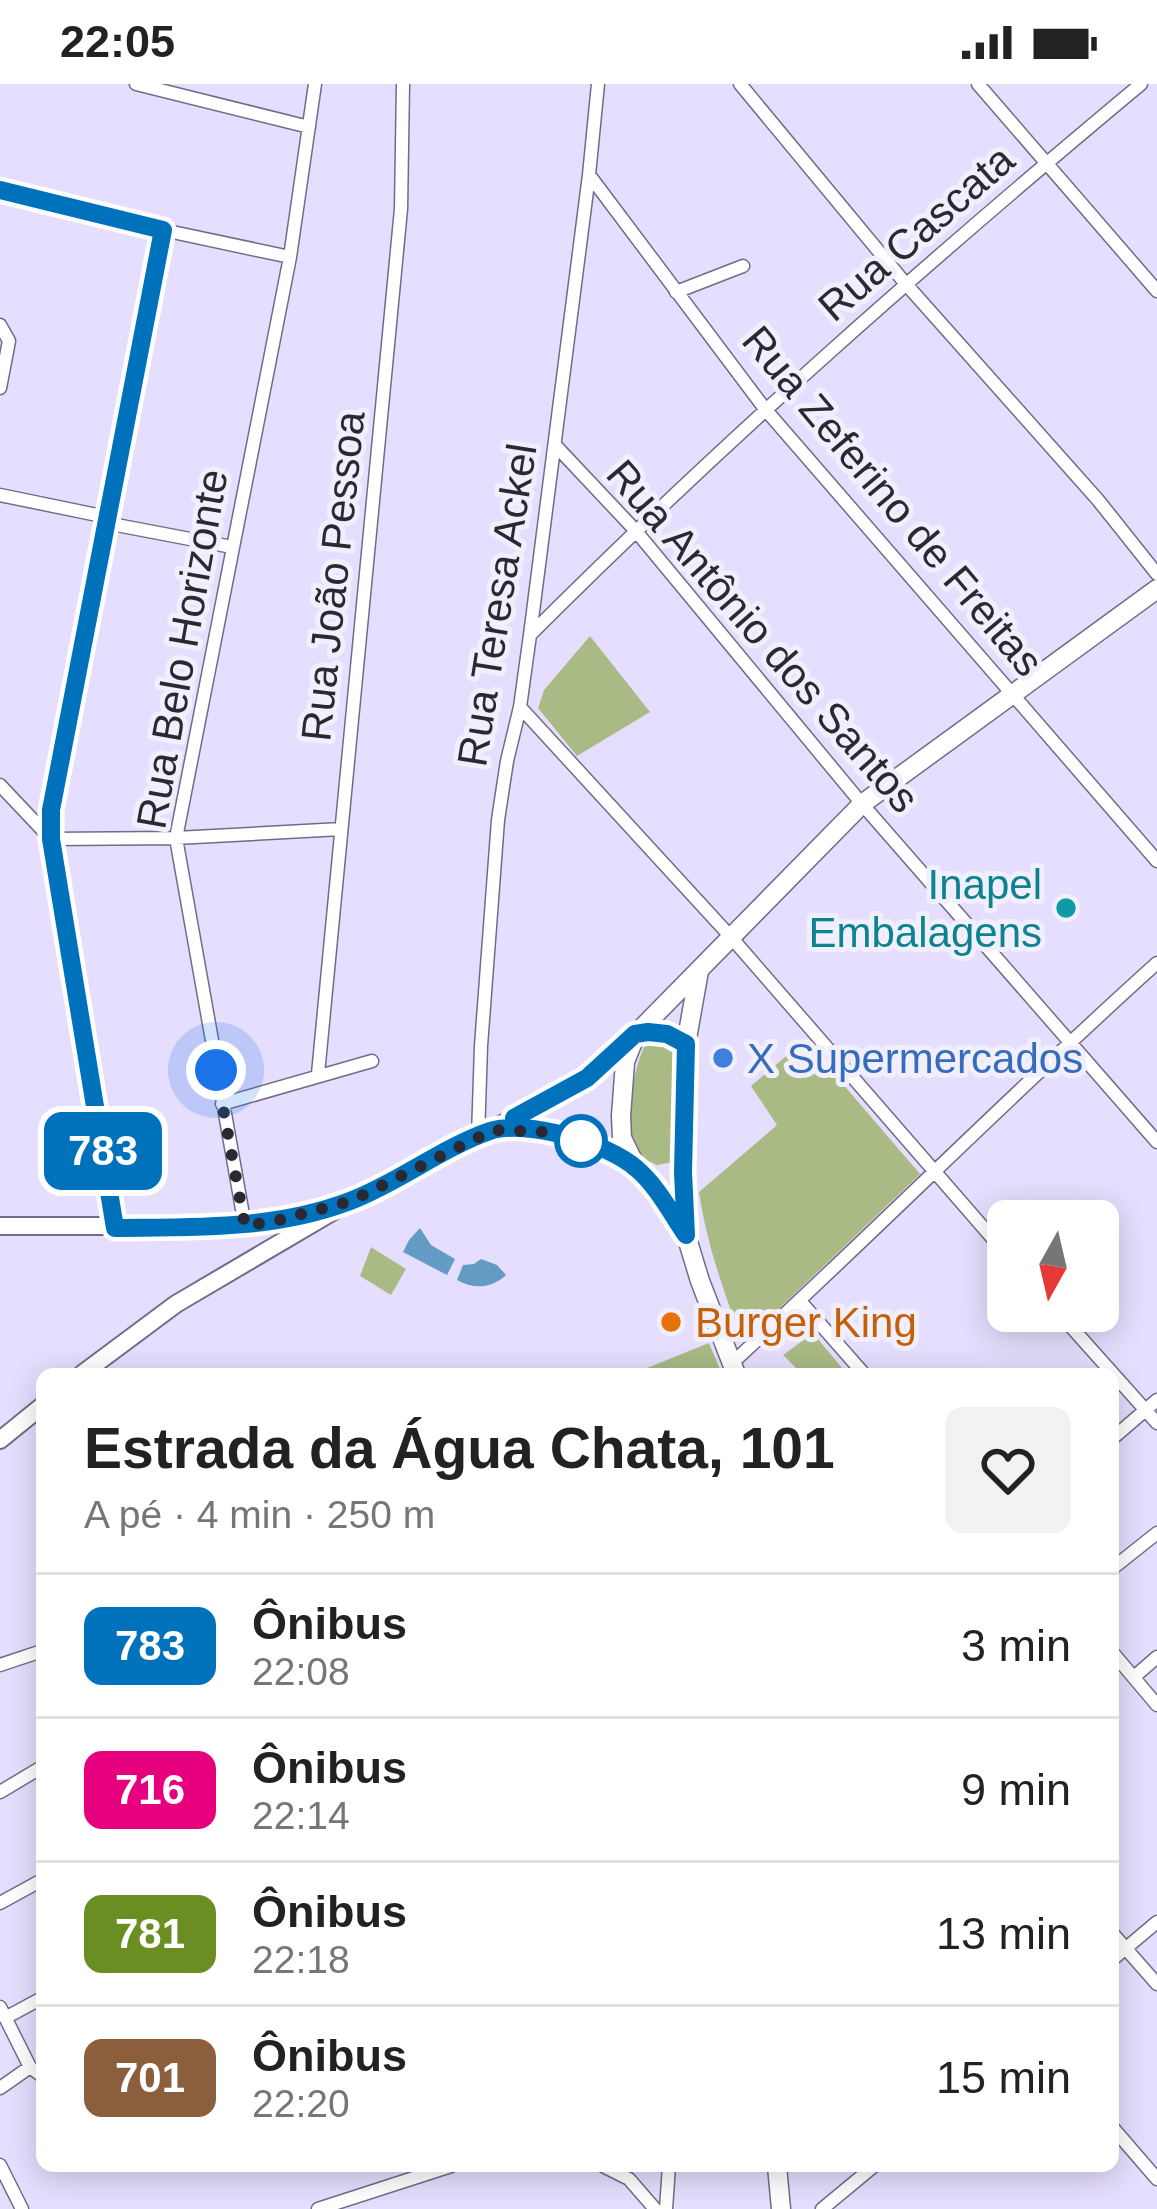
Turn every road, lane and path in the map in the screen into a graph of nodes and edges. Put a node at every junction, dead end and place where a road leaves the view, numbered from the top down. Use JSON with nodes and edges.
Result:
{"nodes":[{"id":1,"x":136,"y":84,"type":"edge"},
{"id":2,"x":316,"y":84,"type":"edge"},
{"id":3,"x":403,"y":84,"type":"edge"},
{"id":4,"x":598,"y":84,"type":"edge"},
{"id":5,"x":740,"y":84,"type":"edge"},
{"id":6,"x":978,"y":84,"type":"edge"},
{"id":7,"x":1141,"y":84,"type":"edge"},
{"id":8,"x":308,"y":127,"type":"junction"},
{"id":9,"x":1047,"y":162,"type":"junction"},
{"id":10,"x":590,"y":176,"type":"junction"},
{"id":11,"x":0,"y":190,"type":"edge"},
{"id":12,"x":163,"y":230,"type":"junction"},
{"id":13,"x":290,"y":257,"type":"junction"},
{"id":14,"x":743,"y":266,"type":"dead end"},
{"id":15,"x":905,"y":283,"type":"junction"},
{"id":16,"x":1157,"y":291,"type":"edge"},
{"id":17,"x":676,"y":292,"type":"junction"},
{"id":18,"x":0,"y":325,"type":"edge"},
{"id":19,"x":0,"y":388,"type":"edge"},
{"id":20,"x":765,"y":409,"type":"junction"},
{"id":21,"x":554,"y":445,"type":"junction"},
{"id":22,"x":0,"y":495,"type":"edge"},
{"id":23,"x":107,"y":520,"type":"junction"},
{"id":24,"x":634,"y":530,"type":"junction"},
{"id":25,"x":232,"y":547,"type":"junction"},
{"id":26,"x":1157,"y":574,"type":"edge"},
{"id":27,"x":1157,"y":589,"type":"edge"},
{"id":28,"x":530,"y":635,"type":"junction"},
{"id":29,"x":1011,"y":693,"type":"junction"},
{"id":30,"x":520,"y":707,"type":"junction"},
{"id":31,"x":0,"y":784,"type":"edge"},
{"id":32,"x":862,"y":804,"type":"junction"},
{"id":33,"x":341,"y":830,"type":"junction"},
{"id":34,"x":176,"y":838,"type":"junction"},
{"id":35,"x":51,"y":839,"type":"junction"},
{"id":36,"x":1157,"y":861,"type":"edge"},
{"id":37,"x":730,"y":936,"type":"junction"},
{"id":38,"x":1157,"y":963,"type":"edge"},
{"id":39,"x":699,"y":971,"type":"junction"},
{"id":40,"x":635,"y":1034,"type":"junction"},
{"id":41,"x":1070,"y":1040,"type":"junction"},
{"id":42,"x":686,"y":1044,"type":"junction"},
{"id":43,"x":372,"y":1061,"type":"dead end"},
{"id":44,"x":318,"y":1075,"type":"junction"},
{"id":45,"x":222,"y":1104,"type":"junction"},
{"id":46,"x":486,"y":1133,"type":"junction"},
{"id":47,"x":1157,"y":1142,"type":"edge"},
{"id":48,"x":637,"y":1168,"type":"junction"},
{"id":49,"x":683,"y":1172,"type":"junction"},
{"id":50,"x":934,"y":1173,"type":"junction"},
{"id":51,"x":351,"y":1201,"type":"junction"},
{"id":52,"x":0,"y":1226,"type":"edge"},
{"id":53,"x":245,"y":1226,"type":"junction"},
{"id":54,"x":115,"y":1228,"type":"junction"},
{"id":55,"x":987,"y":1232,"type":"edge"},
{"id":56,"x":686,"y":1235,"type":"junction"},
{"id":57,"x":800,"y":1301,"type":"junction"},
{"id":58,"x":1078,"y":1332,"type":"edge"},
{"id":59,"x":90,"y":1368,"type":"edge"},
{"id":60,"x":733,"y":1368,"type":"edge"},
{"id":61,"x":734,"y":1368,"type":"edge"},
{"id":62,"x":859,"y":1368,"type":"edge"},
{"id":63,"x":1114,"y":1368,"type":"edge"},
{"id":64,"x":1119,"y":1373,"type":"edge"},
{"id":65,"x":1151,"y":1405,"type":"edge"},
{"id":66,"x":36,"y":1411,"type":"edge"},
{"id":67,"x":1157,"y":1423,"type":"edge"},
{"id":68,"x":1119,"y":1433,"type":"edge"},
{"id":69,"x":0,"y":1440,"type":"edge"},
{"id":70,"x":1157,"y":1533,"type":"edge"},
{"id":71,"x":1119,"y":1563,"type":"edge"},
{"id":72,"x":36,"y":1653,"type":"edge"},
{"id":73,"x":1157,"y":1658,"type":"edge"},
{"id":74,"x":1119,"y":1659,"type":"edge"},
{"id":75,"x":0,"y":1665,"type":"edge"},
{"id":76,"x":1134,"y":1677,"type":"junction"},
{"id":77,"x":1157,"y":1705,"type":"edge"},
{"id":78,"x":36,"y":1771,"type":"edge"},
{"id":79,"x":0,"y":1792,"type":"edge"},
{"id":80,"x":36,"y":1883,"type":"edge"},
{"id":81,"x":0,"y":1903,"type":"edge"},
{"id":82,"x":1157,"y":1922,"type":"edge"},
{"id":83,"x":1119,"y":1941,"type":"edge"},
{"id":84,"x":1125,"y":1948,"type":"junction"},
{"id":85,"x":1119,"y":1954,"type":"edge"},
{"id":86,"x":1157,"y":1984,"type":"edge"},
{"id":87,"x":36,"y":2000,"type":"edge"},
{"id":88,"x":2,"y":2012,"type":"edge"},
{"id":89,"x":36,"y":2072,"type":"edge"},
{"id":90,"x":0,"y":2088,"type":"edge"},
{"id":91,"x":1119,"y":2135,"type":"edge"},
{"id":92,"x":0,"y":2164,"type":"edge"},
{"id":93,"x":434,"y":2172,"type":"edge"},
{"id":94,"x":614,"y":2172,"type":"edge"},
{"id":95,"x":669,"y":2172,"type":"edge"},
{"id":96,"x":777,"y":2172,"type":"edge"},
{"id":97,"x":867,"y":2172,"type":"edge"},
{"id":98,"x":1157,"y":2180,"type":"edge"},
{"id":99,"x":337,"y":2206,"type":"edge"},
{"id":100,"x":22,"y":2209,"type":"edge"},
{"id":101,"x":318,"y":2209,"type":"edge"},
{"id":102,"x":656,"y":2209,"type":"edge"},
{"id":103,"x":666,"y":2209,"type":"edge"},
{"id":104,"x":781,"y":2209,"type":"edge"},
{"id":105,"x":822,"y":2209,"type":"edge"}],
"edges":[{"from":1,"to":8,"type":"street"},
{"from":2,"to":8,"type":"street","name":"Rua Belo Horizonte"},
{"from":3,"to":33,"type":"street","name":"Rua João Pessoa"},
{"from":4,"to":10,"type":"street","name":"Rua Teresa Ackel"},
{"from":5,"to":15,"type":"street"},
{"from":6,"to":9,"type":"street"},
{"from":7,"to":9,"type":"street","name":"Rua Cascata"},
{"from":8,"to":13,"type":"street","name":"Rua Belo Horizonte"},
{"from":9,"to":15,"type":"street","name":"Rua Cascata"},
{"from":9,"to":16,"type":"street"},
{"from":10,"to":17,"type":"street","name":"Rua Zeferino de Freitas"},
{"from":10,"to":21,"type":"street","name":"Rua Teresa Ackel"},
{"from":11,"to":12,"type":"street"},
{"from":12,"to":13,"type":"street"},
{"from":12,"to":23,"type":"street"},
{"from":13,"to":25,"type":"street","name":"Rua Belo Horizonte"},
{"from":14,"to":17,"type":"street"},
{"from":15,"to":20,"type":"street","name":"Rua Cascata"},
{"from":15,"to":26,"type":"street"},
{"from":17,"to":20,"type":"street","name":"Rua Zeferino de Freitas"},
{"from":18,"to":19,"type":"street"},
{"from":20,"to":24,"type":"street","name":"Rua Cascata"},
{"from":20,"to":29,"type":"street","name":"Rua Zeferino de Freitas"},
{"from":21,"to":24,"type":"street","name":"Rua Antônio dos Santos"},
{"from":21,"to":28,"type":"street","name":"Rua Teresa Ackel"},
{"from":22,"to":23,"type":"street"},
{"from":23,"to":25,"type":"street"},
{"from":23,"to":35,"type":"street"},
{"from":24,"to":28,"type":"street","name":"Rua Cascata"},
{"from":24,"to":32,"type":"street","name":"Rua Antônio dos Santos"},
{"from":25,"to":34,"type":"street","name":"Rua Belo Horizonte"},
{"from":27,"to":29,"type":"main road"},
{"from":28,"to":30,"type":"street","name":"Rua Teresa Ackel"},
{"from":29,"to":32,"type":"main road"},
{"from":29,"to":36,"type":"street","name":"Rua Zeferino de Freitas"},
{"from":30,"to":37,"type":"street"},
{"from":30,"to":46,"type":"street","name":"Rua Teresa Ackel"},
{"from":31,"to":35,"type":"street"},
{"from":32,"to":37,"type":"main road"},
{"from":32,"to":41,"type":"street","name":"Rua Antônio dos Santos"},
{"from":33,"to":34,"type":"street"},
{"from":33,"to":44,"type":"street","name":"Rua João Pessoa"},
{"from":34,"to":35,"type":"street"},
{"from":34,"to":45,"type":"street","name":"Rua Belo Horizonte"},
{"from":35,"to":54,"type":"street"},
{"from":37,"to":39,"type":"main road"},
{"from":37,"to":50,"type":"street"},
{"from":38,"to":41,"type":"street"},
{"from":39,"to":40,"type":"main road"},
{"from":39,"to":42,"type":"main road"},
{"from":40,"to":42,"type":"main road"},
{"from":40,"to":46,"type":"street"},
{"from":40,"to":48,"type":"main road"},
{"from":41,"to":47,"type":"street","name":"Rua Antônio dos Santos"},
{"from":41,"to":50,"type":"street"},
{"from":42,"to":49,"type":"main road"},
{"from":43,"to":44,"type":"street"},
{"from":44,"to":45,"type":"street"},
{"from":45,"to":53,"type":"street","name":"Rua Belo Horizonte"},
{"from":46,"to":48,"type":"street"},
{"from":46,"to":51,"type":"street"},
{"from":48,"to":49,"type":"main road"},
{"from":48,"to":56,"type":"main road"},
{"from":49,"to":56,"type":"main road"},
{"from":50,"to":55,"type":"street"},
{"from":50,"to":57,"type":"street"},
{"from":51,"to":53,"type":"street"},
{"from":51,"to":59,"type":"street"},
{"from":52,"to":54,"type":"street"},
{"from":53,"to":54,"type":"street"},
{"from":56,"to":60,"type":"main road"},
{"from":57,"to":61,"type":"street"},
{"from":57,"to":62,"type":"street"},
{"from":58,"to":63,"type":"street"},
{"from":64,"to":65,"type":"street"},
{"from":65,"to":67,"type":"street"},
{"from":65,"to":68,"type":"street"},
{"from":66,"to":69,"type":"street"},
{"from":70,"to":71,"type":"street"},
{"from":72,"to":75,"type":"street"},
{"from":73,"to":76,"type":"street"},
{"from":74,"to":76,"type":"street"},
{"from":76,"to":77,"type":"street"},
{"from":78,"to":79,"type":"street"},
{"from":80,"to":81,"type":"street"},
{"from":82,"to":84,"type":"street"},
{"from":83,"to":84,"type":"street"},
{"from":84,"to":85,"type":"street"},
{"from":84,"to":86,"type":"street"},
{"from":87,"to":88,"type":"street"},
{"from":88,"to":89,"type":"street"},
{"from":89,"to":90,"type":"street"},
{"from":91,"to":98,"type":"street"},
{"from":92,"to":100,"type":"street"},
{"from":93,"to":99,"type":"street"},
{"from":94,"to":102,"type":"street"},
{"from":95,"to":103,"type":"street"},
{"from":96,"to":104,"type":"main road"},
{"from":97,"to":105,"type":"street"},
{"from":99,"to":101,"type":"street"}]}
